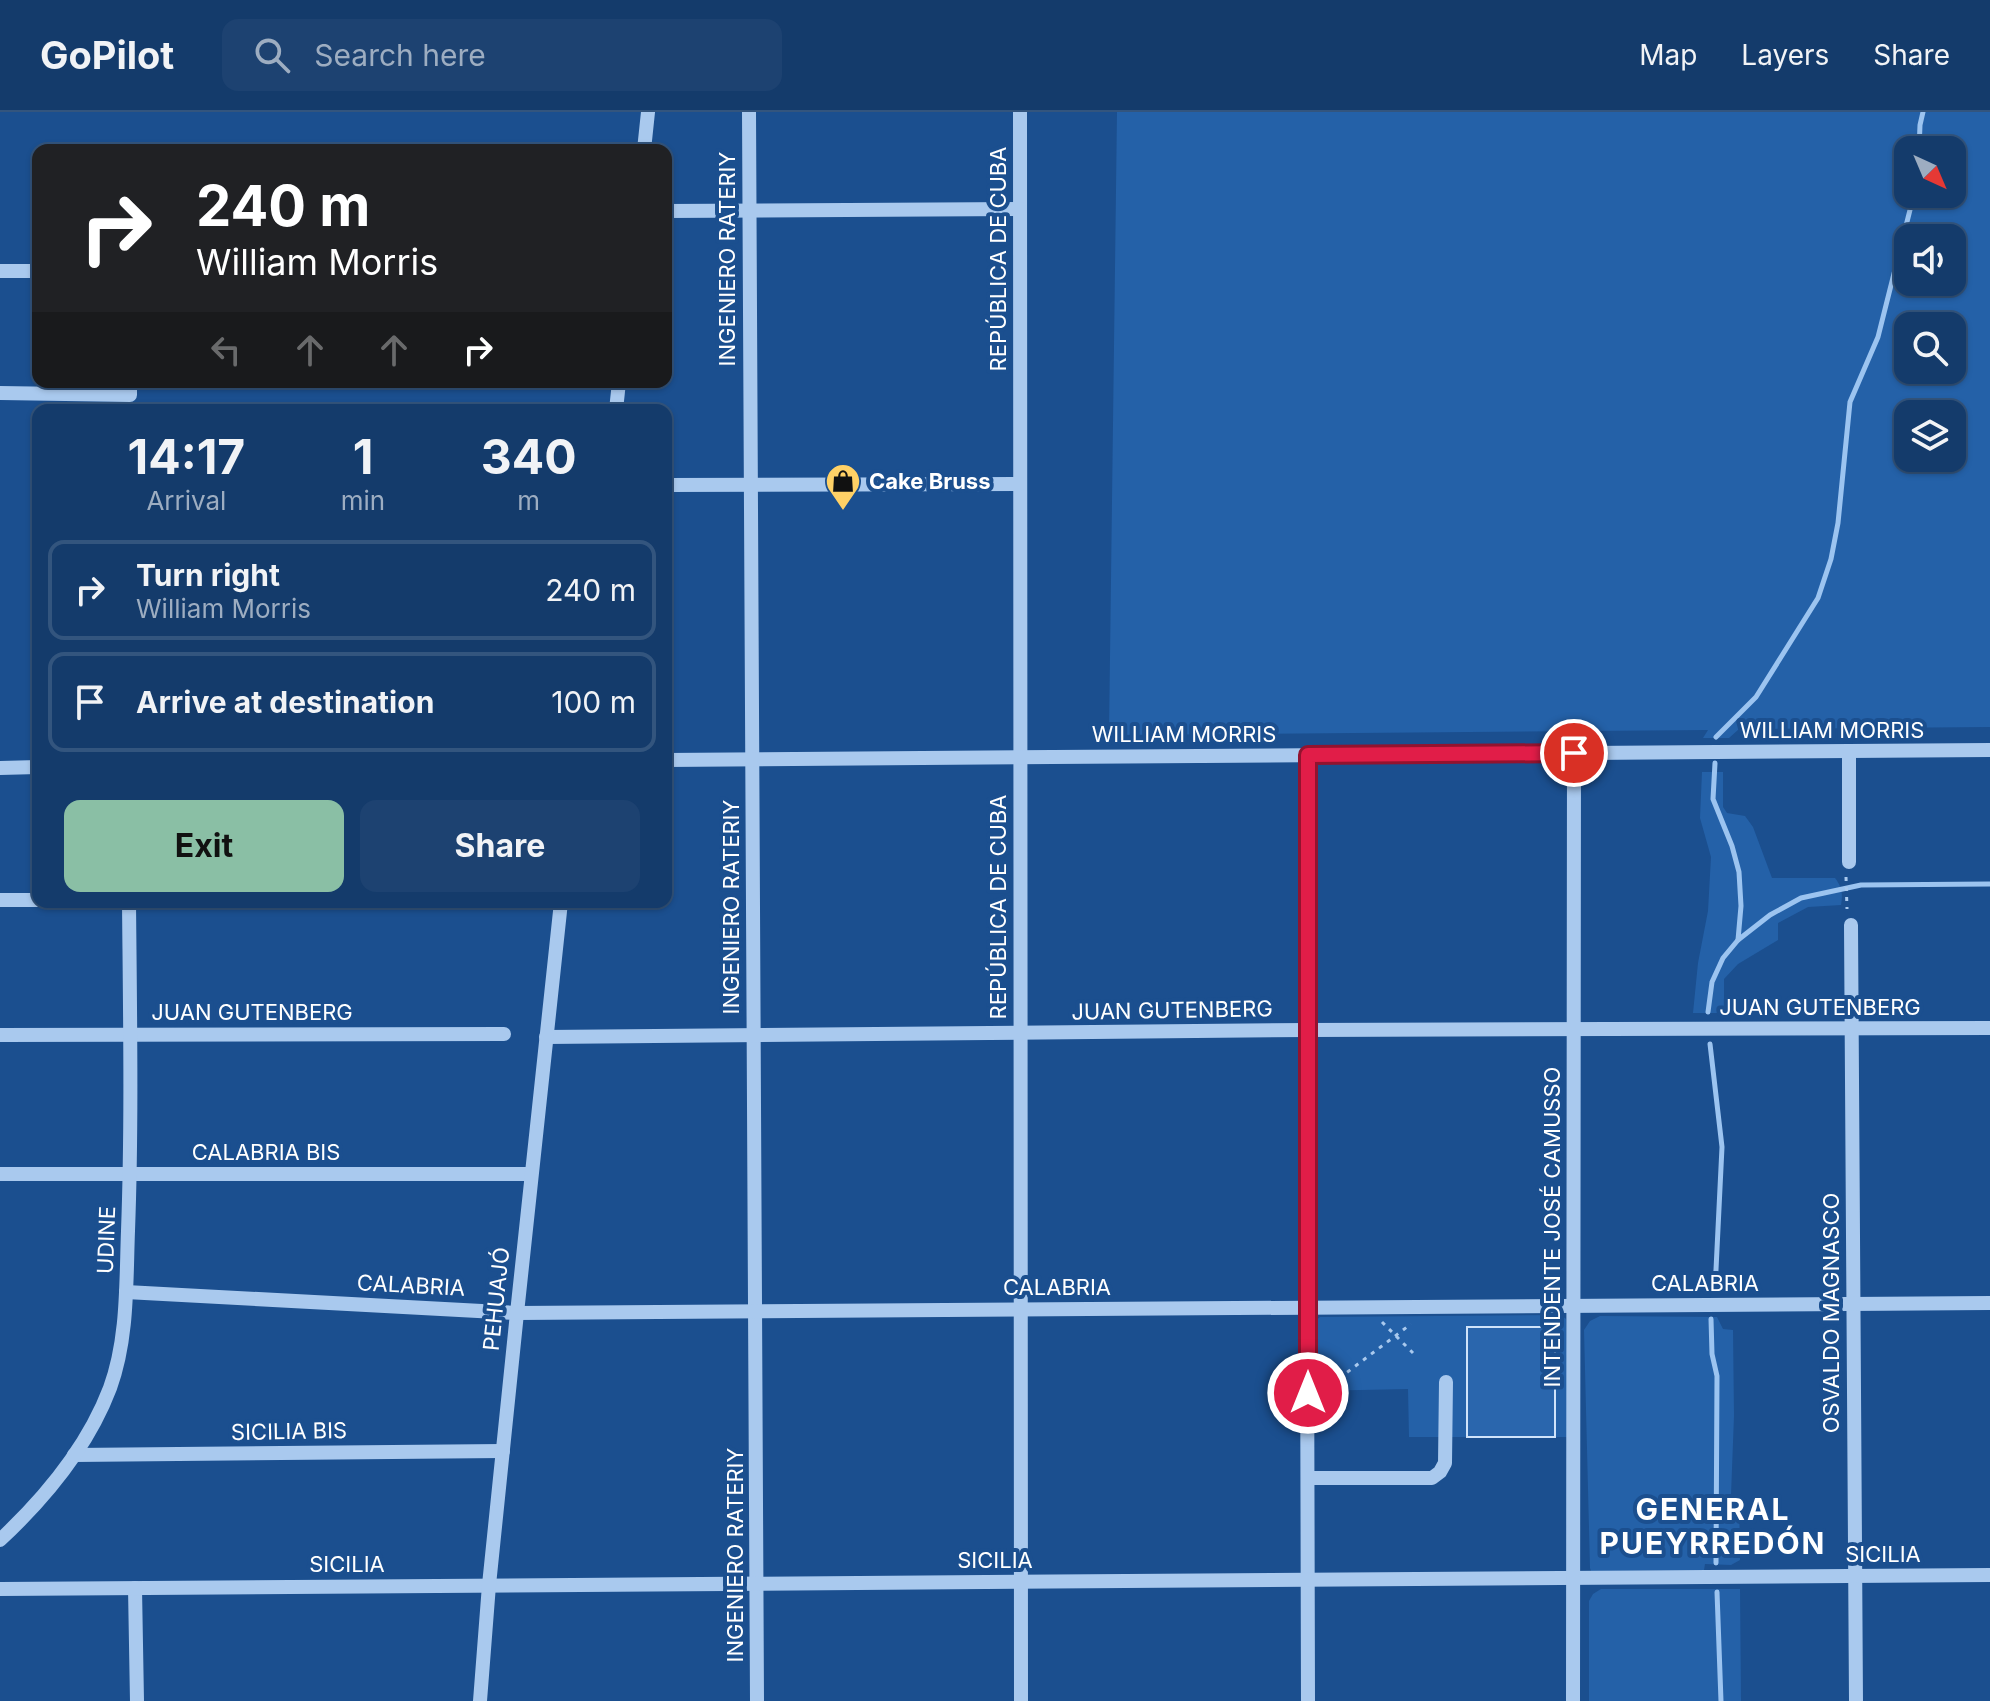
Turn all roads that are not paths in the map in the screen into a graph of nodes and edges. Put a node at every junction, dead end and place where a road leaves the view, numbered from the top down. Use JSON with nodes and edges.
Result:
{"nodes":[{"id":1,"x":648,"y":112,"type":"edge"},
{"id":2,"x":749,"y":112,"type":"edge"},
{"id":3,"x":1020,"y":112,"type":"edge"},
{"id":4,"x":645,"y":144,"type":"edge"},
{"id":5,"x":1020,"y":209,"type":"junction"},
{"id":6,"x":749,"y":210,"type":"junction"},
{"id":7,"x":672,"y":211,"type":"edge"},
{"id":8,"x":0,"y":271,"type":"edge"},
{"id":9,"x":32,"y":271,"type":"edge"},
{"id":10,"x":130,"y":388,"type":"edge"},
{"id":11,"x":0,"y":393,"type":"edge"},
{"id":12,"x":1020,"y":484,"type":"junction"},
{"id":13,"x":672,"y":485,"type":"edge"},
{"id":14,"x":751,"y":485,"type":"junction"},
{"id":15,"x":1990,"y":750,"type":"edge"},
{"id":16,"x":1849,"y":751,"type":"junction"},
{"id":17,"x":1574,"y":753,"type":"junction"},
{"id":18,"x":1308,"y":755,"type":"junction"},
{"id":19,"x":1020,"y":757,"type":"junction"},
{"id":20,"x":752,"y":759,"type":"junction"},
{"id":21,"x":672,"y":760,"type":"edge"},
{"id":22,"x":32,"y":767,"type":"edge"},
{"id":23,"x":0,"y":768,"type":"edge"},
{"id":24,"x":1849,"y":862,"type":"dead end"},
{"id":25,"x":0,"y":900,"type":"edge"},
{"id":26,"x":32,"y":900,"type":"edge"},
{"id":27,"x":129,"y":908,"type":"edge"},
{"id":28,"x":560,"y":908,"type":"edge"},
{"id":29,"x":1851,"y":925,"type":"dead end"},
{"id":30,"x":1852,"y":1028,"type":"junction"},
{"id":31,"x":1990,"y":1028,"type":"edge"},
{"id":32,"x":1308,"y":1030,"type":"junction"},
{"id":33,"x":1574,"y":1030,"type":"junction"},
{"id":34,"x":130,"y":1033,"type":"junction"},
{"id":35,"x":1020,"y":1033,"type":"junction"},
{"id":36,"x":504,"y":1034,"type":"dead end"},
{"id":37,"x":754,"y":1034,"type":"junction"},
{"id":38,"x":0,"y":1035,"type":"edge"},
{"id":39,"x":546,"y":1037,"type":"junction"},
{"id":40,"x":0,"y":1174,"type":"edge"},
{"id":41,"x":130,"y":1174,"type":"junction"},
{"id":42,"x":531,"y":1174,"type":"junction"},
{"id":43,"x":126,"y":1292,"type":"junction"},
{"id":44,"x":1990,"y":1303,"type":"edge"},
{"id":45,"x":1853,"y":1304,"type":"junction"},
{"id":46,"x":1574,"y":1306,"type":"junction"},
{"id":47,"x":1307,"y":1308,"type":"junction"},
{"id":48,"x":1020,"y":1310,"type":"junction"},
{"id":49,"x":756,"y":1311,"type":"junction"},
{"id":50,"x":517,"y":1313,"type":"junction"},
{"id":51,"x":1446,"y":1382,"type":"dead end"},
{"id":52,"x":503,"y":1451,"type":"junction"},
{"id":53,"x":74,"y":1455,"type":"junction"},
{"id":54,"x":1308,"y":1478,"type":"junction"},
{"id":55,"x":0,"y":1540,"type":"edge"},
{"id":56,"x":1990,"y":1575,"type":"edge"},
{"id":57,"x":1855,"y":1576,"type":"junction"},
{"id":58,"x":1573,"y":1578,"type":"junction"},
{"id":59,"x":1308,"y":1580,"type":"junction"},
{"id":60,"x":1021,"y":1582,"type":"junction"},
{"id":61,"x":757,"y":1583,"type":"junction"},
{"id":62,"x":489,"y":1585,"type":"junction"},
{"id":63,"x":135,"y":1588,"type":"junction"},
{"id":64,"x":0,"y":1589,"type":"edge"},
{"id":65,"x":137,"y":1701,"type":"edge"},
{"id":66,"x":480,"y":1701,"type":"edge"},
{"id":67,"x":757,"y":1701,"type":"edge"},
{"id":68,"x":1021,"y":1701,"type":"edge"},
{"id":69,"x":1308,"y":1701,"type":"edge"},
{"id":70,"x":1573,"y":1701,"type":"edge"},
{"id":71,"x":1856,"y":1701,"type":"edge"}],
"edges":[{"from":1,"to":4,"type":"street"},
{"from":2,"to":6,"type":"street","name":"INGENIERO RATERIY"},
{"from":3,"to":5,"type":"street","name":"REPÚBLICA DE CUBA"},
{"from":5,"to":6,"type":"street"},
{"from":5,"to":12,"type":"street","name":"REPÚBLICA DE CUBA"},
{"from":6,"to":7,"type":"street"},
{"from":6,"to":14,"type":"street","name":"INGENIERO RATERIY"},
{"from":8,"to":9,"type":"street"},
{"from":10,"to":11,"type":"street"},
{"from":12,"to":14,"type":"street"},
{"from":12,"to":19,"type":"street","name":"REPÚBLICA DE CUBA"},
{"from":13,"to":14,"type":"street"},
{"from":14,"to":20,"type":"street","name":"INGENIERO RATERIY"},
{"from":15,"to":16,"type":"street","name":"WILLIAM MORRIS"},
{"from":16,"to":17,"type":"street","name":"WILLIAM MORRIS"},
{"from":16,"to":24,"type":"street"},
{"from":17,"to":18,"type":"street","name":"WILLIAM MORRIS"},
{"from":17,"to":33,"type":"street","name":"INTENDENTE JOSÉ CAMUSSO"},
{"from":18,"to":19,"type":"street","name":"WILLIAM MORRIS"},
{"from":18,"to":32,"type":"street"},
{"from":19,"to":20,"type":"street","name":"WILLIAM MORRIS"},
{"from":19,"to":35,"type":"street","name":"REPÚBLICA DE CUBA"},
{"from":20,"to":21,"type":"street","name":"WILLIAM MORRIS"},
{"from":20,"to":37,"type":"street","name":"INGENIERO RATERIY"},
{"from":22,"to":23,"type":"street"},
{"from":25,"to":26,"type":"street"},
{"from":27,"to":34,"type":"street","name":"UDINE"},
{"from":28,"to":39,"type":"street","name":"PEHUAJÓ"},
{"from":29,"to":30,"type":"street","name":"OSVALDO MAGNASCO"},
{"from":30,"to":31,"type":"street","name":"JUAN GUTENBERG"},
{"from":30,"to":33,"type":"street","name":"JUAN GUTENBERG"},
{"from":30,"to":45,"type":"street","name":"OSVALDO MAGNASCO"},
{"from":32,"to":33,"type":"street","name":"JUAN GUTENBERG"},
{"from":32,"to":35,"type":"street","name":"JUAN GUTENBERG"},
{"from":32,"to":47,"type":"street"},
{"from":33,"to":46,"type":"street","name":"INTENDENTE JOSÉ CAMUSSO"},
{"from":34,"to":36,"type":"street","name":"JUAN GUTENBERG"},
{"from":34,"to":38,"type":"street","name":"JUAN GUTENBERG"},
{"from":34,"to":41,"type":"street","name":"UDINE"},
{"from":35,"to":37,"type":"street","name":"JUAN GUTENBERG"},
{"from":35,"to":48,"type":"street","name":"REPÚBLICA DE CUBA"},
{"from":37,"to":39,"type":"street","name":"JUAN GUTENBERG"},
{"from":37,"to":49,"type":"street","name":"INGENIERO RATERIY"},
{"from":39,"to":42,"type":"street","name":"PEHUAJÓ"},
{"from":40,"to":41,"type":"street","name":"CALABRIA BIS"},
{"from":41,"to":42,"type":"street","name":"CALABRIA BIS"},
{"from":41,"to":43,"type":"street","name":"UDINE"},
{"from":42,"to":50,"type":"street","name":"PEHUAJÓ"},
{"from":43,"to":50,"type":"street","name":"CALABRIA"},
{"from":43,"to":53,"type":"street","name":"UDINE"},
{"from":44,"to":45,"type":"street","name":"CALABRIA"},
{"from":45,"to":46,"type":"street","name":"CALABRIA"},
{"from":45,"to":57,"type":"street","name":"OSVALDO MAGNASCO"},
{"from":46,"to":47,"type":"street","name":"CALABRIA"},
{"from":46,"to":58,"type":"street","name":"INTENDENTE JOSÉ CAMUSSO"},
{"from":47,"to":48,"type":"street","name":"CALABRIA"},
{"from":47,"to":54,"type":"street"},
{"from":48,"to":49,"type":"street","name":"CALABRIA"},
{"from":48,"to":60,"type":"street","name":"REPÚBLICA DE CUBA"},
{"from":49,"to":50,"type":"street","name":"CALABRIA"},
{"from":49,"to":61,"type":"street","name":"INGENIERO RATERIY"},
{"from":50,"to":52,"type":"street","name":"PEHUAJÓ"},
{"from":51,"to":54,"type":"street"},
{"from":52,"to":53,"type":"street","name":"SICILIA BIS"},
{"from":52,"to":62,"type":"street","name":"PEHUAJÓ"},
{"from":53,"to":55,"type":"street","name":"UDINE"},
{"from":54,"to":59,"type":"street"},
{"from":56,"to":57,"type":"street","name":"SICILIA"},
{"from":57,"to":58,"type":"street","name":"SICILIA"},
{"from":57,"to":71,"type":"street","name":"OSVALDO MAGNASCO"},
{"from":58,"to":59,"type":"street","name":"SICILIA"},
{"from":58,"to":70,"type":"street","name":"INTENDENTE JOSÉ CAMUSSO"},
{"from":59,"to":60,"type":"street","name":"SICILIA"},
{"from":59,"to":69,"type":"street"},
{"from":60,"to":61,"type":"street","name":"SICILIA"},
{"from":60,"to":68,"type":"street","name":"REPÚBLICA DE CUBA"},
{"from":61,"to":62,"type":"street","name":"SICILIA"},
{"from":61,"to":67,"type":"street","name":"INGENIERO RATERIY"},
{"from":62,"to":63,"type":"street","name":"SICILIA"},
{"from":62,"to":66,"type":"street","name":"PEHUAJÓ"},
{"from":63,"to":64,"type":"street","name":"SICILIA"},
{"from":63,"to":65,"type":"street"}]}
